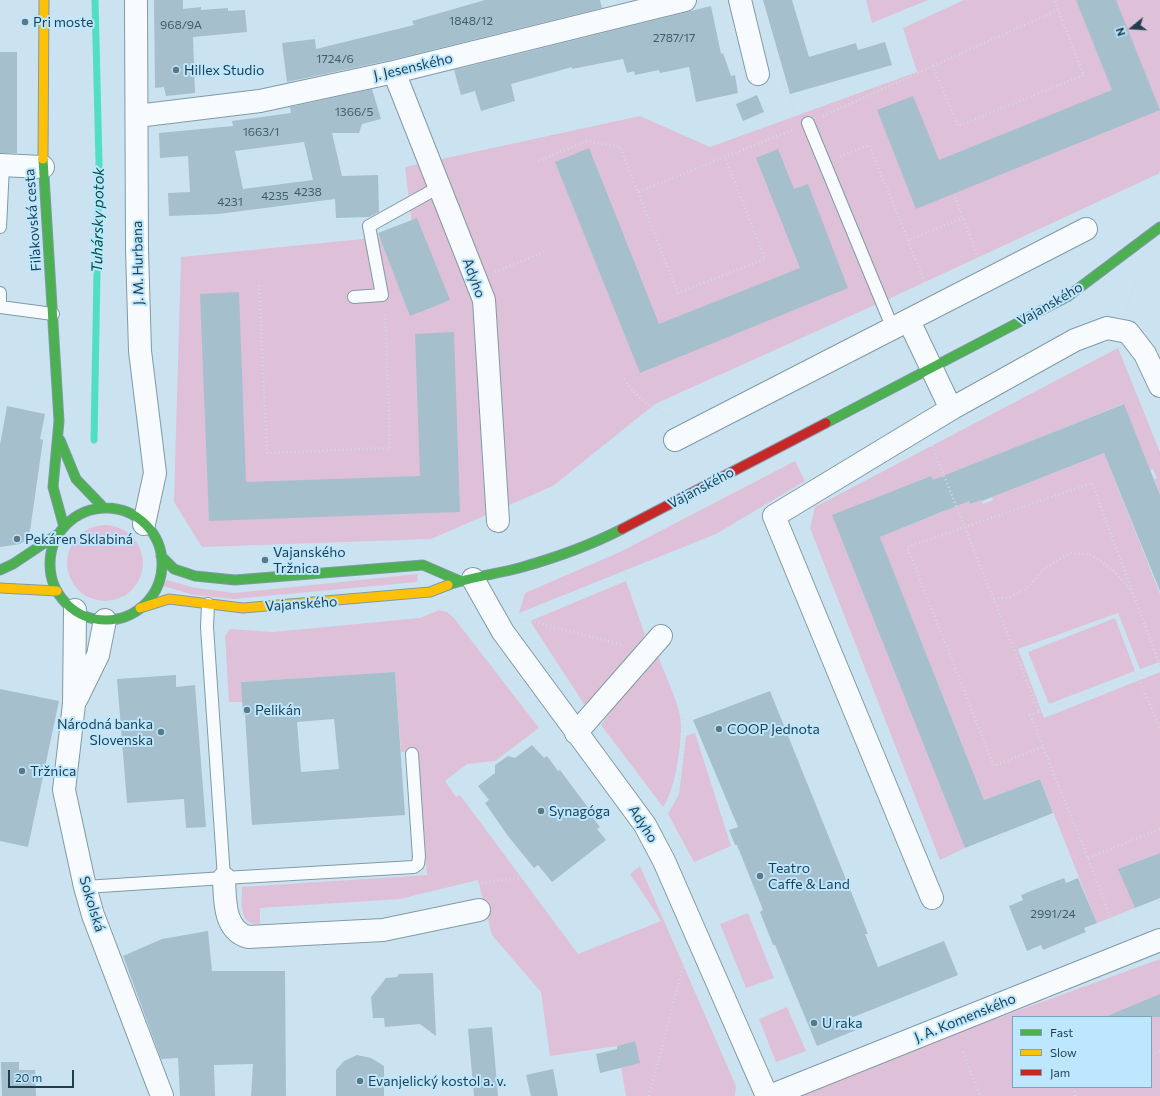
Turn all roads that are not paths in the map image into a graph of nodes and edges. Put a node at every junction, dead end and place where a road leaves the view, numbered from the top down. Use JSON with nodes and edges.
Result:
{"nodes":[{"id":1,"x":44,"y":0,"type":"edge"},
{"id":2,"x":136,"y":0,"type":"edge"},
{"id":3,"x":685,"y":0,"type":"edge"},
{"id":4,"x":740,"y":0,"type":"edge"},
{"id":5,"x":394,"y":72,"type":"junction"},
{"id":6,"x":758,"y":74,"type":"dead end"},
{"id":7,"x":137,"y":116,"type":"junction"},
{"id":8,"x":803,"y":125,"type":"road end"},
{"id":9,"x":2,"y":166,"type":"edge"},
{"id":10,"x":43,"y":167,"type":"junction"},
{"id":11,"x":439,"y":188,"type":"junction"},
{"id":12,"x":0,"y":226,"type":"edge"},
{"id":13,"x":1160,"y":227,"type":"edge"},
{"id":14,"x":1086,"y":229,"type":"dead end"},
{"id":15,"x":0,"y":293,"type":"edge"},
{"id":16,"x":354,"y":297,"type":"dead end"},
{"id":17,"x":0,"y":307,"type":"edge"},
{"id":18,"x":53,"y":314,"type":"junction"},
{"id":19,"x":901,"y":325,"type":"junction"},
{"id":20,"x":931,"y":367,"type":"junction"},
{"id":21,"x":1160,"y":386,"type":"edge"},
{"id":22,"x":951,"y":409,"type":"junction"},
{"id":23,"x":59,"y":437,"type":"junction"},
{"id":24,"x":676,"y":440,"type":"dead end"},
{"id":25,"x":104,"y":508,"type":"junction"},
{"id":26,"x":498,"y":520,"type":"dead end"},
{"id":27,"x":144,"y":524,"type":"junction"},
{"id":28,"x":61,"y":530,"type":"junction"},
{"id":29,"x":161,"y":556,"type":"junction"},
{"id":30,"x":0,"y":570,"type":"edge"},
{"id":31,"x":467,"y":580,"type":"junction"},
{"id":32,"x":0,"y":588,"type":"edge"},
{"id":33,"x":57,"y":591,"type":"junction"},
{"id":34,"x":208,"y":604,"type":"junction"},
{"id":35,"x":140,"y":608,"type":"junction"},
{"id":36,"x":75,"y":610,"type":"junction"},
{"id":37,"x":105,"y":620,"type":"junction"},
{"id":38,"x":654,"y":643,"type":"road end"},
{"id":39,"x":74,"y":704,"type":"junction"},
{"id":40,"x":576,"y":733,"type":"junction"},
{"id":41,"x":412,"y":754,"type":"dead end"},
{"id":42,"x":224,"y":878,"type":"junction"},
{"id":43,"x":85,"y":887,"type":"junction"},
{"id":44,"x":932,"y":898,"type":"dead end"},
{"id":45,"x":479,"y":910,"type":"dead end"},
{"id":46,"x":1160,"y":940,"type":"edge"},
{"id":47,"x":162,"y":1096,"type":"edge"},
{"id":48,"x":767,"y":1096,"type":"edge"},
{"id":49,"x":770,"y":1096,"type":"edge"}],
"edges":[{"from":1,"to":10,"type":"main road","name":"Fiľakovská cesta"},
{"from":2,"to":7,"type":"street","name":"J. M. Hurbana"},
{"from":3,"to":5,"type":"street","name":"J. Jesenského"},
{"from":4,"to":6,"type":"street"},
{"from":5,"to":7,"type":"street","name":"J. Jesenského"},
{"from":5,"to":11,"type":"street","name":"Adyho"},
{"from":7,"to":27,"type":"street","name":"J. M. Hurbana"},
{"from":8,"to":19,"type":"lane"},
{"from":9,"to":10,"type":"street"},
{"from":9,"to":12,"type":"lane"},
{"from":10,"to":18,"type":"main road","name":"Fiľakovská cesta"},
{"from":11,"to":16,"type":"lane"},
{"from":11,"to":26,"type":"street","name":"Adyho"},
{"from":13,"to":20,"type":"main road","name":"Vajanského"},
{"from":14,"to":19,"type":"street"},
{"from":15,"to":17,"type":"lane"},
{"from":17,"to":18,"type":"lane"},
{"from":18,"to":23,"type":"main road","name":"Fiľakovská cesta"},
{"from":19,"to":20,"type":"street"},
{"from":19,"to":24,"type":"street"},
{"from":20,"to":22,"type":"street"},
{"from":20,"to":31,"type":"main road","name":"Vajanského"},
{"from":21,"to":22,"type":"street"},
{"from":22,"to":44,"type":"street"},
{"from":23,"to":25,"type":"main road","name":"Fiľakovská cesta"},
{"from":23,"to":28,"type":"main road","name":"Fiľakovská cesta"},
{"from":25,"to":27,"type":"main road","name":"Vajanského"},
{"from":25,"to":28,"type":"main road","name":"Vajanského"},
{"from":27,"to":29,"type":"main road","name":"Vajanského"},
{"from":28,"to":30,"type":"main road","name":"Vajanského"},
{"from":28,"to":33,"type":"main road","name":"Vajanského"},
{"from":29,"to":31,"type":"main road","name":"Vajanského"},
{"from":29,"to":35,"type":"main road","name":"Vajanského"},
{"from":31,"to":34,"type":"main road","name":"Vajanského"},
{"from":31,"to":40,"type":"street","name":"Adyho"},
{"from":32,"to":33,"type":"main road"},
{"from":33,"to":36,"type":"main road","name":"Vajanského"},
{"from":34,"to":35,"type":"main road","name":"Vajanského"},
{"from":34,"to":42,"type":"lane"},
{"from":35,"to":37,"type":"main road","name":"Vajanského"},
{"from":36,"to":37,"type":"main road","name":"Vajanského"},
{"from":36,"to":39,"type":"street","name":"Sokolská"},
{"from":37,"to":39,"type":"street","name":"Sokolská"},
{"from":38,"to":40,"type":"street"},
{"from":39,"to":43,"type":"street","name":"Sokolská"},
{"from":40,"to":48,"type":"street","name":"Adyho"},
{"from":41,"to":42,"type":"lane"},
{"from":42,"to":43,"type":"lane"},
{"from":42,"to":45,"type":"street"},
{"from":43,"to":47,"type":"street","name":"Sokolská"},
{"from":46,"to":49,"type":"street","name":"J. A. Komenského"}]}
